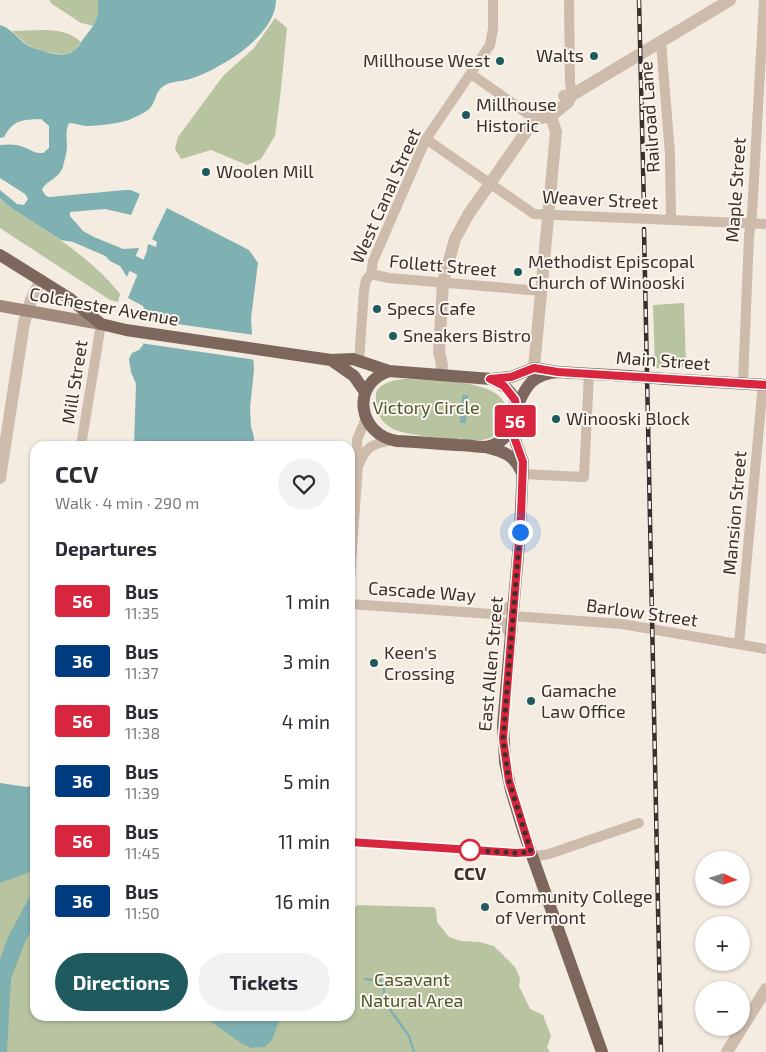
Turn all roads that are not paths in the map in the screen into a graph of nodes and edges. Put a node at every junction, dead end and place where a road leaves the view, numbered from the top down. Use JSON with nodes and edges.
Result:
{"nodes":[{"id":1,"x":493,"y":0,"type":"edge"},
{"id":2,"x":569,"y":0,"type":"edge"},
{"id":3,"x":730,"y":0,"type":"edge"},
{"id":4,"x":764,"y":0,"type":"edge"},
{"id":5,"x":661,"y":42,"type":"junction"},
{"id":6,"x":471,"y":74,"type":"junction"},
{"id":7,"x":572,"y":95,"type":"junction"},
{"id":8,"x":544,"y":115,"type":"junction"},
{"id":9,"x":426,"y":140,"type":"junction"},
{"id":10,"x":489,"y":183,"type":"junction"},
{"id":11,"x":548,"y":214,"type":"junction"},
{"id":12,"x":671,"y":220,"type":"junction"},
{"id":13,"x":751,"y":222,"type":"junction"},
{"id":14,"x":766,"y":224,"type":"edge"},
{"id":15,"x":0,"y":255,"type":"edge"},
{"id":16,"x":372,"y":274,"type":"junction"},
{"id":17,"x":41,"y":280,"type":"junction"},
{"id":18,"x":443,"y":282,"type":"junction"},
{"id":19,"x":541,"y":291,"type":"junction"},
{"id":20,"x":0,"y":306,"type":"edge"},
{"id":21,"x":27,"y":311,"type":"junction"},
{"id":22,"x":101,"y":324,"type":"junction"},
{"id":23,"x":331,"y":360,"type":"junction"},
{"id":24,"x":359,"y":360,"type":"junction"},
{"id":25,"x":534,"y":368,"type":"junction"},
{"id":26,"x":441,"y":370,"type":"junction"},
{"id":27,"x":389,"y":371,"type":"junction"},
{"id":28,"x":558,"y":372,"type":"junction"},
{"id":29,"x":589,"y":373,"type":"junction"},
{"id":30,"x":490,"y":379,"type":"junction"},
{"id":31,"x":743,"y":383,"type":"junction"},
{"id":32,"x":765,"y":384,"type":"edge"},
{"id":33,"x":366,"y":392,"type":"junction"},
{"id":34,"x":517,"y":407,"type":"junction"},
{"id":35,"x":366,"y":418,"type":"junction"},
{"id":36,"x":513,"y":427,"type":"junction"},
{"id":37,"x":391,"y":440,"type":"junction"},
{"id":38,"x":82,"y":441,"type":"edge"},
{"id":39,"x":486,"y":447,"type":"junction"},
{"id":40,"x":358,"y":465,"type":"junction"},
{"id":41,"x":522,"y":474,"type":"junction"},
{"id":42,"x":0,"y":478,"type":"edge"},
{"id":43,"x":355,"y":508,"type":"edge"},
{"id":44,"x":355,"y":604,"type":"edge"},
{"id":45,"x":513,"y":610,"type":"junction"},
{"id":46,"x":492,"y":614,"type":"junction"},
{"id":47,"x":511,"y":636,"type":"junction"},
{"id":48,"x":739,"y":644,"type":"junction"},
{"id":49,"x":766,"y":649,"type":"edge"},
{"id":50,"x":638,"y":823,"type":"dead end"},
{"id":51,"x":355,"y":842,"type":"edge"},
{"id":52,"x":532,"y":854,"type":"junction"},
{"id":53,"x":766,"y":989,"type":"edge"},
{"id":54,"x":602,"y":1052,"type":"edge"},
{"id":55,"x":727,"y":1052,"type":"edge"}],
"edges":[{"from":1,"to":6,"type":"street","name":"West Canal Street"},
{"from":2,"to":7,"type":"street"},
{"from":3,"to":5,"type":"street"},
{"from":4,"to":13,"type":"street","name":"Maple Street"},
{"from":5,"to":7,"type":"street"},
{"from":5,"to":12,"type":"street","name":"Railroad Lane"},
{"from":6,"to":8,"type":"street"},
{"from":6,"to":9,"type":"street","name":"West Canal Street"},
{"from":7,"to":8,"type":"street"},
{"from":8,"to":10,"type":"street"},
{"from":8,"to":11,"type":"street"},
{"from":9,"to":10,"type":"street","name":"Weaver Street"},
{"from":9,"to":16,"type":"street","name":"West Canal Street"},
{"from":10,"to":11,"type":"street","name":"Weaver Street"},
{"from":10,"to":18,"type":"street"},
{"from":11,"to":12,"type":"street","name":"Weaver Street"},
{"from":11,"to":19,"type":"street"},
{"from":12,"to":13,"type":"street","name":"Weaver Street"},
{"from":13,"to":14,"type":"street","name":"Weaver Street"},
{"from":13,"to":31,"type":"street","name":"Maple Street"},
{"from":15,"to":17,"type":"main road"},
{"from":16,"to":18,"type":"street","name":"Follett Street"},
{"from":16,"to":24,"type":"street","name":"West Canal Street"},
{"from":17,"to":21,"type":"street"},
{"from":17,"to":22,"type":"main road"},
{"from":18,"to":19,"type":"street","name":"Follett Street"},
{"from":18,"to":26,"type":"street"},
{"from":19,"to":25,"type":"street"},
{"from":20,"to":21,"type":"main road","name":"Colchester Avenue"},
{"from":21,"to":22,"type":"main road","name":"Colchester Avenue"},
{"from":21,"to":42,"type":"street"},
{"from":22,"to":23,"type":"main road","name":"Colchester Avenue"},
{"from":22,"to":38,"type":"street","name":"Mill Street"},
{"from":23,"to":24,"type":"main road"},
{"from":23,"to":33,"type":"main road"},
{"from":24,"to":27,"type":"main road"},
{"from":25,"to":28,"type":"main road","name":"Main Street"},
{"from":25,"to":30,"type":"main road"},
{"from":26,"to":27,"type":"main road"},
{"from":26,"to":30,"type":"main road"},
{"from":27,"to":33,"type":"main road"},
{"from":28,"to":29,"type":"main road","name":"Main Street"},
{"from":28,"to":34,"type":"main road","name":"Main Street"},
{"from":29,"to":31,"type":"main road","name":"Main Street","bridge":true},
{"from":29,"to":41,"type":"street"},
{"from":30,"to":34,"type":"main road"},
{"from":31,"to":32,"type":"main road","name":"Main Street"},
{"from":32,"to":48,"type":"street","name":"Mansion Street"},
{"from":33,"to":35,"type":"main road"},
{"from":34,"to":36,"type":"main road","name":"Main Street"},
{"from":35,"to":37,"type":"main road"},
{"from":35,"to":40,"type":"street"},
{"from":36,"to":39,"type":"main road"},
{"from":36,"to":41,"type":"main road","name":"East Allen Street"},
{"from":37,"to":39,"type":"main road"},
{"from":37,"to":40,"type":"street"},
{"from":39,"to":41,"type":"main road"},
{"from":40,"to":43,"type":"street"},
{"from":41,"to":45,"type":"main road","name":"East Allen Street"},
{"from":44,"to":46,"type":"street","name":"Cascade Way"},
{"from":45,"to":46,"type":"street","name":"Cascade Way"},
{"from":45,"to":47,"type":"main road","name":"East Allen Street"},
{"from":45,"to":48,"type":"street","name":"Barlow Street"},
{"from":46,"to":47,"type":"street","name":"Cascade Way"},
{"from":47,"to":52,"type":"main road","name":"East Allen Street"},
{"from":48,"to":49,"type":"street","name":"Barlow Street"},
{"from":50,"to":52,"type":"street"},
{"from":51,"to":52,"type":"street"},
{"from":52,"to":54,"type":"main road","name":"East Allen Street"},
{"from":53,"to":55,"type":"street"}]}
